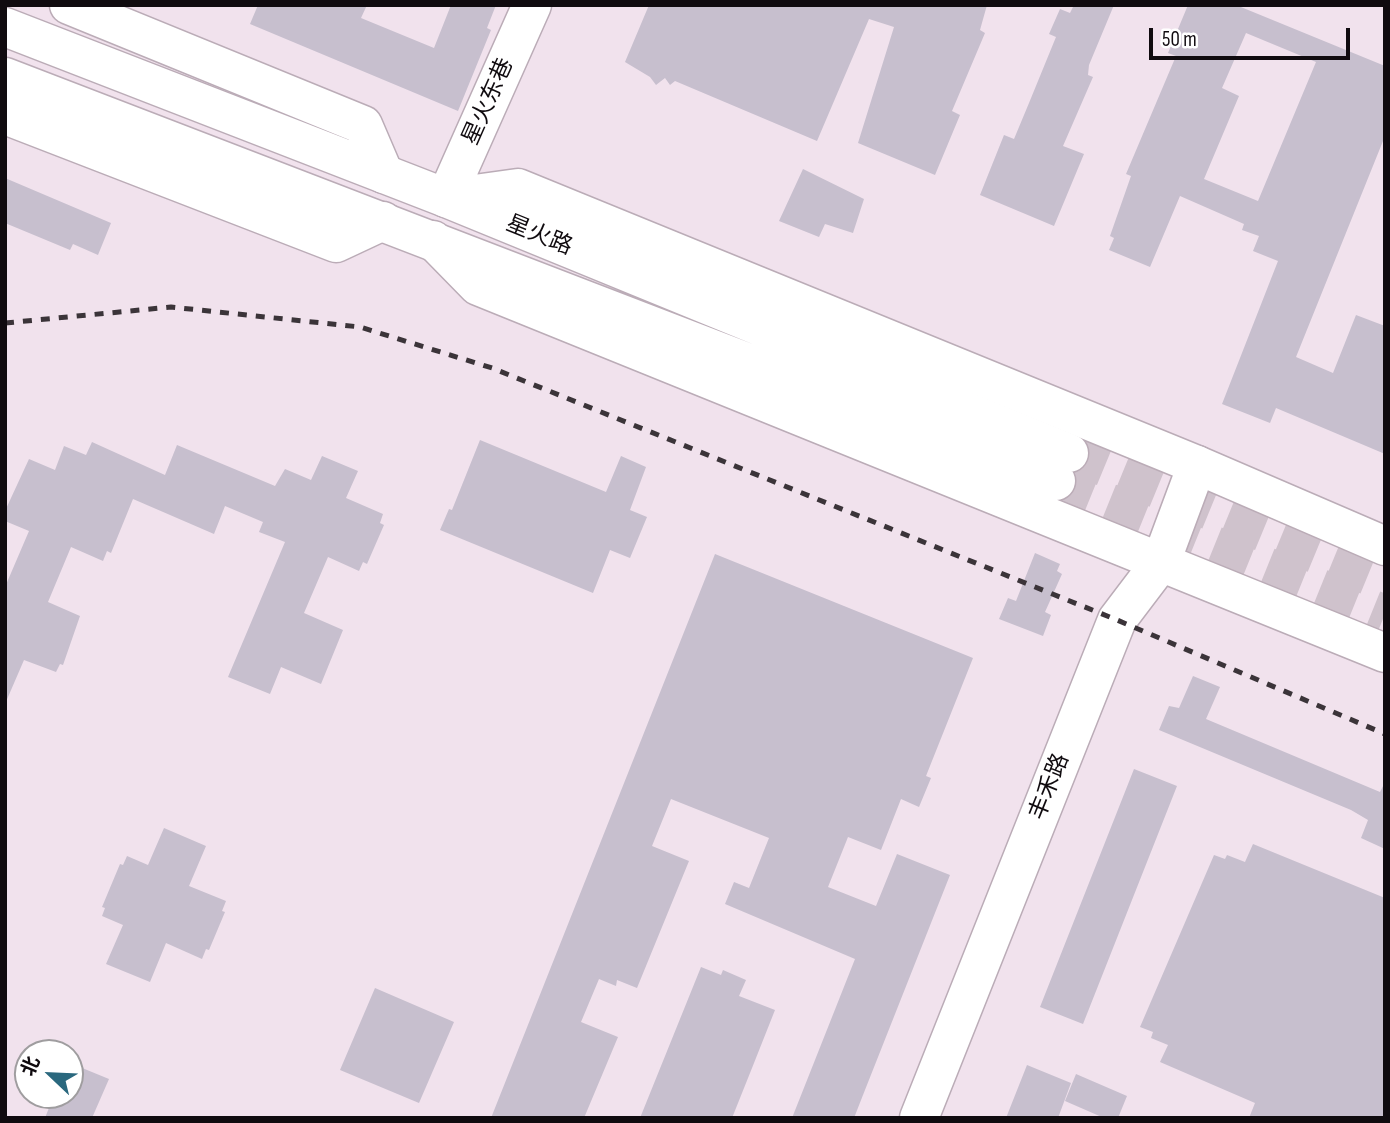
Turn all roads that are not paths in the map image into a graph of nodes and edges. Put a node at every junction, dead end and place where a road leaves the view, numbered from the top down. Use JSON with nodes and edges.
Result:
{"nodes":[{"id":1,"x":69,"y":5,"type":"edge"},
{"id":2,"x":532,"y":5,"type":"edge"},
{"id":3,"x":5,"y":27,"type":"edge"},
{"id":4,"x":5,"y":77,"type":"edge"},
{"id":5,"x":5,"y":115,"type":"edge"},
{"id":6,"x":384,"y":174,"type":"junction"},
{"id":7,"x":446,"y":198,"type":"junction"},
{"id":8,"x":383,"y":221,"type":"junction"},
{"id":9,"x":432,"y":240,"type":"junction"},
{"id":10,"x":1197,"y":465,"type":"junction"},
{"id":11,"x":1385,"y":546,"type":"edge"},
{"id":12,"x":1160,"y":562,"type":"junction"},
{"id":13,"x":1385,"y":653,"type":"edge"},
{"id":14,"x":919,"y":1118,"type":"edge"}],
"edges":[{"from":1,"to":6,"type":"street"},
{"from":2,"to":7,"type":"street","name":"星火东巷"},
{"from":3,"to":6,"type":"street","name":"星火路"},
{"from":4,"to":8,"type":"street","name":"星火路"},
{"from":5,"to":8,"type":"street"},
{"from":6,"to":7,"type":"street","name":"星火路"},
{"from":7,"to":9,"type":"street","name":"星火路"},
{"from":7,"to":10,"type":"street"},
{"from":8,"to":9,"type":"street","name":"星火路"},
{"from":9,"to":12,"type":"street"},
{"from":10,"to":11,"type":"street"},
{"from":10,"to":12,"type":"street","name":"丰禾路"},
{"from":12,"to":13,"type":"street"},
{"from":12,"to":14,"type":"street","name":"丰禾路"}]}
